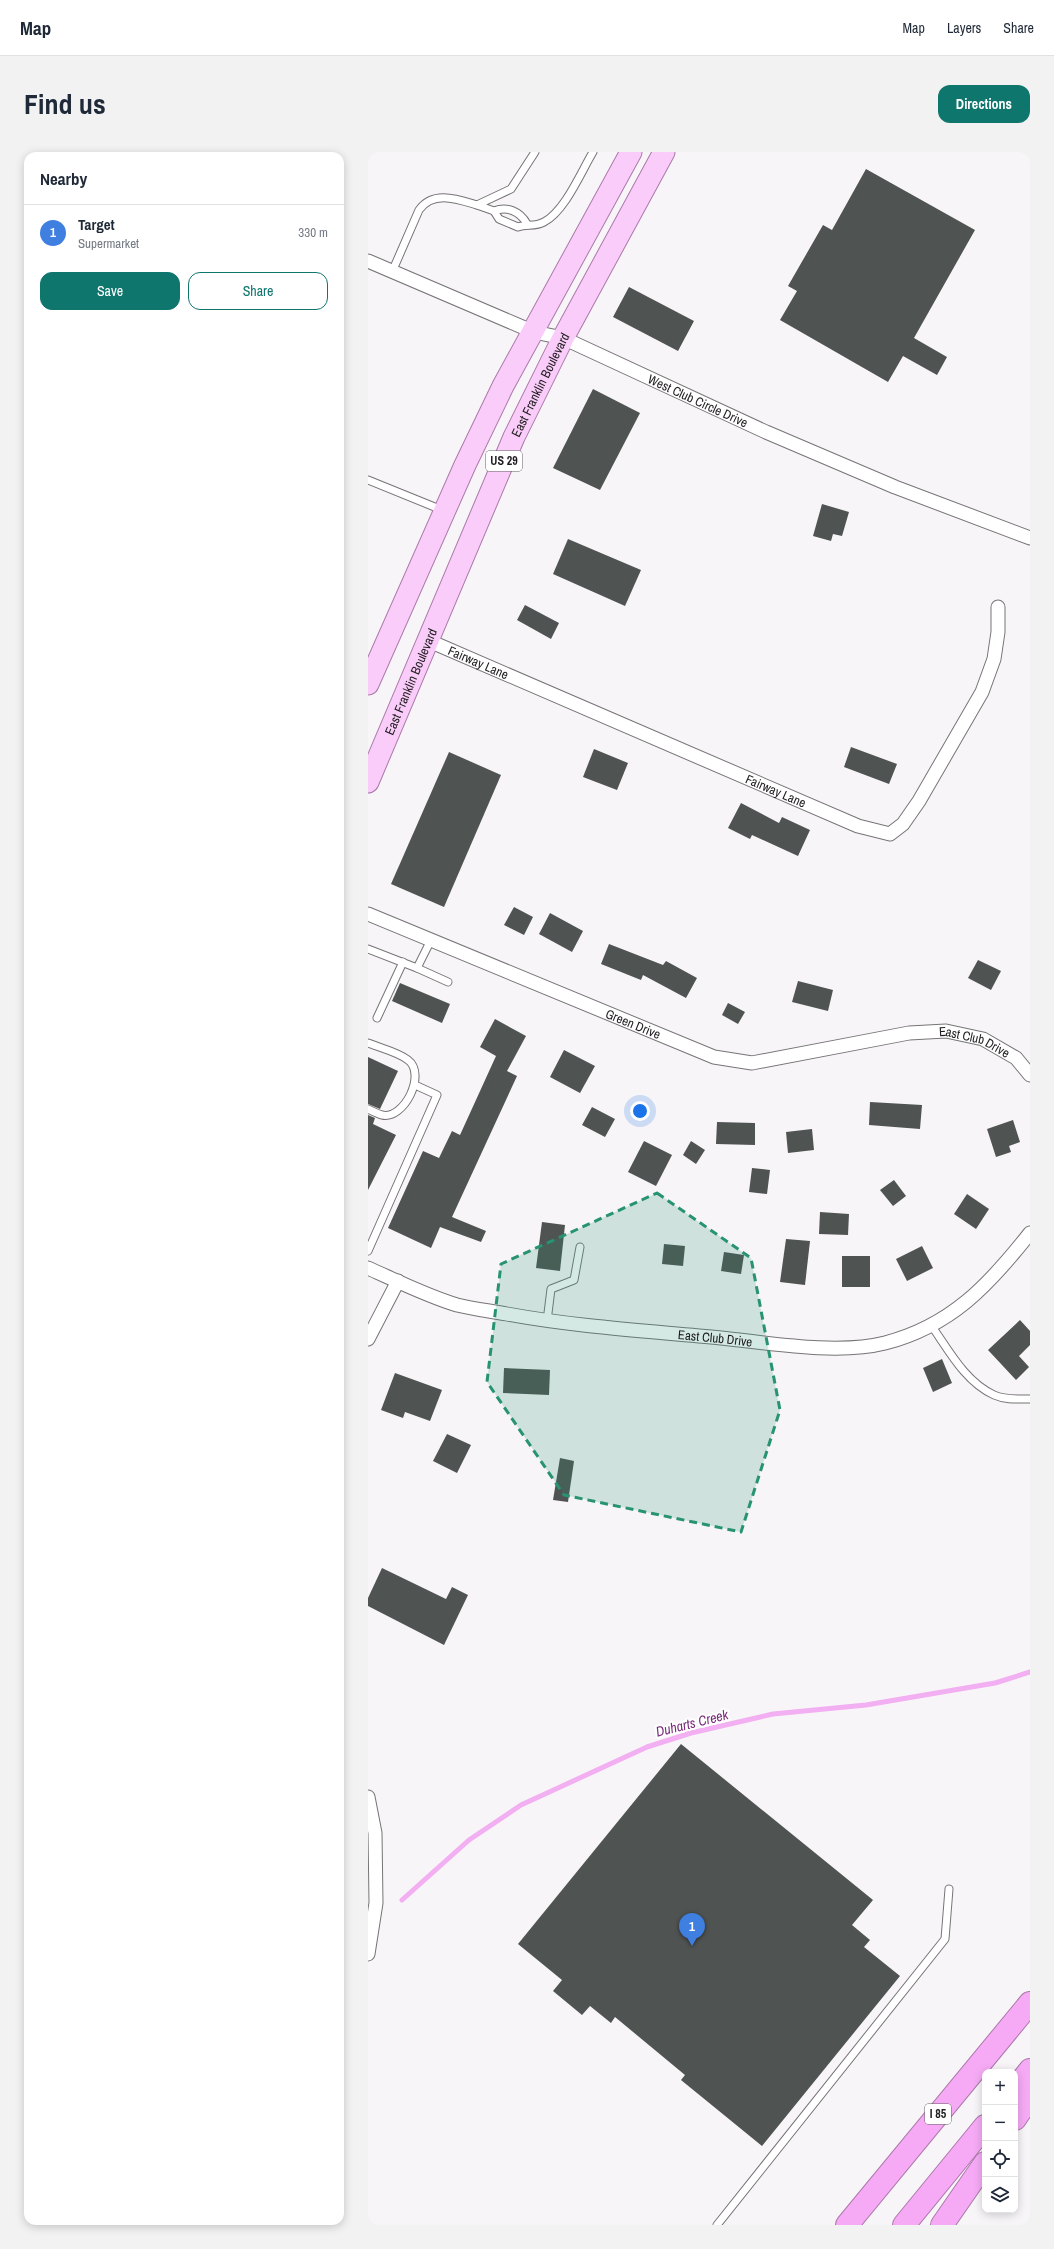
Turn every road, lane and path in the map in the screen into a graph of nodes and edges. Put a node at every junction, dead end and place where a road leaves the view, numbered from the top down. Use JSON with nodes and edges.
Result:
{"nodes":[{"id":1,"x":535,"y":152,"type":"edge"},
{"id":2,"x":593,"y":152,"type":"edge"},
{"id":3,"x":631,"y":152,"type":"edge"},
{"id":4,"x":664,"y":152,"type":"edge"},
{"id":5,"x":477,"y":205,"type":"junction"},
{"id":6,"x":494,"y":211,"type":"junction"},
{"id":7,"x":527,"y":224,"type":"junction"},
{"id":8,"x":368,"y":261,"type":"edge"},
{"id":9,"x":392,"y":272,"type":"junction"},
{"id":10,"x":534,"y":332,"type":"junction"},
{"id":11,"x":563,"y":338,"type":"junction"},
{"id":12,"x":368,"y":480,"type":"edge"},
{"id":13,"x":444,"y":511,"type":"junction"},
{"id":14,"x":1030,"y":538,"type":"edge"},
{"id":15,"x":998,"y":607,"type":"dead end"},
{"id":16,"x":427,"y":640,"type":"junction"},
{"id":17,"x":368,"y":684,"type":"edge"},
{"id":18,"x":368,"y":782,"type":"edge"},
{"id":19,"x":368,"y":914,"type":"edge"},
{"id":20,"x":431,"y":940,"type":"junction"},
{"id":21,"x":368,"y":949,"type":"edge"},
{"id":22,"x":404,"y":962,"type":"junction"},
{"id":23,"x":418,"y":968,"type":"junction"},
{"id":24,"x":448,"y":982,"type":"dead end"},
{"id":25,"x":377,"y":1018,"type":"dead end"},
{"id":26,"x":909,"y":1033,"type":"joint"},
{"id":27,"x":368,"y":1043,"type":"edge"},
{"id":28,"x":1030,"y":1075,"type":"edge"},
{"id":29,"x":415,"y":1085,"type":"junction"},
{"id":30,"x":368,"y":1109,"type":"edge"},
{"id":31,"x":1030,"y":1233,"type":"edge"},
{"id":32,"x":580,"y":1246,"type":"dead end"},
{"id":33,"x":368,"y":1251,"type":"edge"},
{"id":34,"x":368,"y":1268,"type":"edge"},
{"id":35,"x":398,"y":1281,"type":"junction"},
{"id":36,"x":547,"y":1321,"type":"junction"},
{"id":37,"x":931,"y":1325,"type":"junction"},
{"id":38,"x":368,"y":1339,"type":"edge"},
{"id":39,"x":1030,"y":1399,"type":"edge"},
{"id":40,"x":368,"y":1797,"type":"edge"},
{"id":41,"x":949,"y":1889,"type":"dead end"},
{"id":42,"x":368,"y":1954,"type":"edge"},
{"id":43,"x":1030,"y":2003,"type":"edge"},
{"id":44,"x":1030,"y":2070,"type":"edge"},
{"id":45,"x":1018,"y":2085,"type":"edge"},
{"id":46,"x":1030,"y":2097,"type":"edge"},
{"id":47,"x":1018,"y":2115,"type":"edge"},
{"id":48,"x":982,"y":2130,"type":"edge"},
{"id":49,"x":982,"y":2167,"type":"edge"},
{"id":50,"x":717,"y":2225,"type":"edge"},
{"id":51,"x":847,"y":2225,"type":"edge"},
{"id":52,"x":904,"y":2225,"type":"edge"},
{"id":53,"x":942,"y":2225,"type":"edge"}],
"edges":[{"from":1,"to":5,"type":"lane"},
{"from":2,"to":7,"type":"lane"},
{"from":3,"to":10,"type":"main road","number":"US 29"},
{"from":4,"to":11,"type":"main road","name":"East Franklin Boulevard","number":"US 29"},
{"from":5,"to":6,"type":"lane"},
{"from":5,"to":9,"type":"lane"},
{"from":6,"to":7,"type":"lane"},
{"from":6,"to":7,"type":"lane"},
{"from":8,"to":9,"type":"street","name":"West Club Circle Drive"},
{"from":9,"to":10,"type":"street","name":"West Club Circle Drive"},
{"from":10,"to":11,"type":"street","name":"West Club Circle Drive"},
{"from":10,"to":13,"type":"main road","number":"US 29"},
{"from":11,"to":14,"type":"street","name":"West Club Circle Drive"},
{"from":11,"to":16,"type":"main road","name":"East Franklin Boulevard","number":"US 29"},
{"from":12,"to":13,"type":"lane"},
{"from":13,"to":17,"type":"main road","number":"US 29"},
{"from":15,"to":16,"type":"street","name":"Fairway Lane"},
{"from":16,"to":18,"type":"main road","name":"East Franklin Boulevard","number":"US 29"},
{"from":19,"to":20,"type":"street","name":"Green Drive"},
{"from":20,"to":23,"type":"lane"},
{"from":20,"to":26,"type":"street","name":"Green Drive"},
{"from":21,"to":22,"type":"lane"},
{"from":22,"to":23,"type":"lane"},
{"from":22,"to":25,"type":"lane"},
{"from":23,"to":24,"type":"lane"},
{"from":26,"to":28,"type":"street","name":"East Club Drive"},
{"from":27,"to":29,"type":"lane"},
{"from":29,"to":30,"type":"lane"},
{"from":29,"to":33,"type":"lane"},
{"from":31,"to":37,"type":"street","name":"East Club Drive"},
{"from":32,"to":36,"type":"lane"},
{"from":34,"to":35,"type":"street","name":"East Club Drive"},
{"from":35,"to":36,"type":"street","name":"East Club Drive"},
{"from":35,"to":38,"type":"street"},
{"from":36,"to":37,"type":"street","name":"East Club Drive"},
{"from":37,"to":39,"type":"lane"},
{"from":40,"to":42,"type":"street"},
{"from":41,"to":50,"type":"lane"},
{"from":43,"to":51,"type":"highway","number":"I 85"},
{"from":44,"to":45,"type":"highway"},
{"from":46,"to":47,"type":"highway"},
{"from":48,"to":52,"type":"highway"},
{"from":49,"to":53,"type":"highway"}]}
